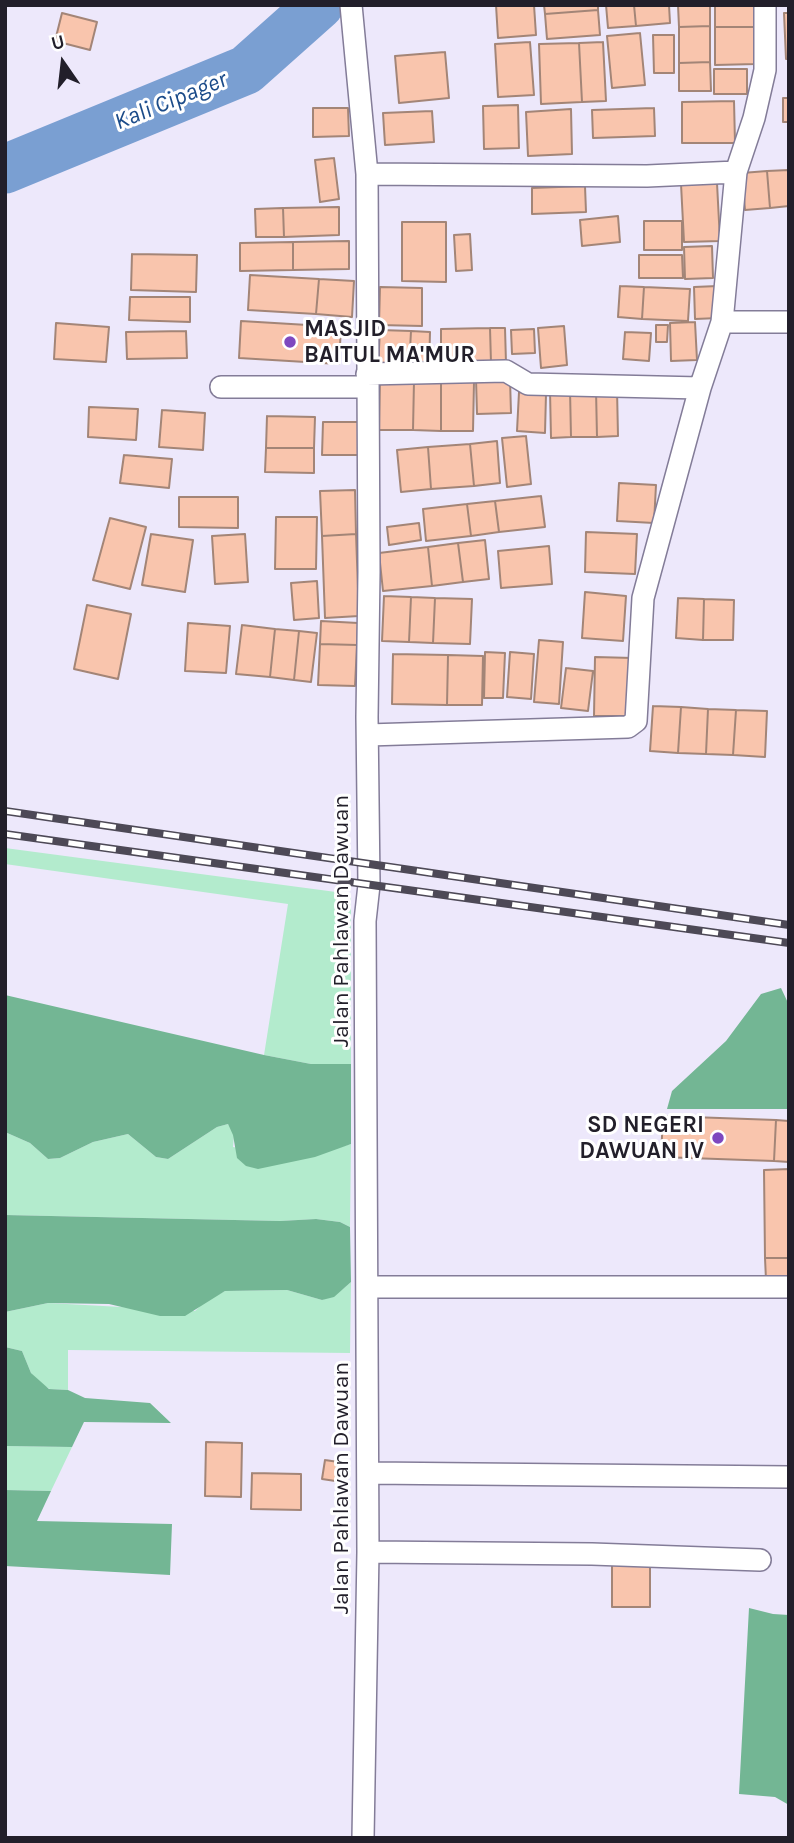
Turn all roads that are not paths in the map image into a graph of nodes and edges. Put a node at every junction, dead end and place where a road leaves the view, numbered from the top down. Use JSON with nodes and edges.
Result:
{"nodes":[{"id":1,"x":351,"y":5,"type":"edge"},
{"id":2,"x":765,"y":5,"type":"edge"},
{"id":3,"x":736,"y":172,"type":"junction"},
{"id":4,"x":367,"y":174,"type":"junction"},
{"id":5,"x":723,"y":322,"type":"junction"},
{"id":6,"x":789,"y":322,"type":"edge"},
{"id":7,"x":367,"y":381,"type":"junction"},
{"id":8,"x":221,"y":387,"type":"dead end"},
{"id":9,"x":700,"y":388,"type":"junction"},
{"id":10,"x":368,"y":735,"type":"junction"},
{"id":11,"x":368,"y":1287,"type":"junction"},
{"id":12,"x":789,"y":1287,"type":"edge"},
{"id":13,"x":369,"y":1473,"type":"junction"},
{"id":14,"x":789,"y":1477,"type":"edge"},
{"id":15,"x":369,"y":1552,"type":"junction"},
{"id":16,"x":760,"y":1560,"type":"dead end"},
{"id":17,"x":363,"y":1838,"type":"edge"}],
"edges":[{"from":1,"to":4,"type":"street","name":"Jalan Pahlawan Dawuan"},
{"from":2,"to":3,"type":"street"},
{"from":3,"to":4,"type":"street"},
{"from":3,"to":5,"type":"street"},
{"from":4,"to":7,"type":"street","name":"Jalan Pahlawan Dawuan"},
{"from":5,"to":6,"type":"street"},
{"from":5,"to":9,"type":"street"},
{"from":7,"to":8,"type":"street"},
{"from":7,"to":9,"type":"street"},
{"from":7,"to":10,"type":"street","name":"Jalan Pahlawan Dawuan"},
{"from":9,"to":10,"type":"street"},
{"from":10,"to":11,"type":"street","name":"Jalan Pahlawan Dawuan"},
{"from":11,"to":12,"type":"street"},
{"from":11,"to":13,"type":"street","name":"Jalan Pahlawan Dawuan"},
{"from":13,"to":14,"type":"street"},
{"from":13,"to":15,"type":"street","name":"Jalan Pahlawan Dawuan"},
{"from":15,"to":16,"type":"street"},
{"from":15,"to":17,"type":"street","name":"Jalan Pahlawan Dawuan"}]}
